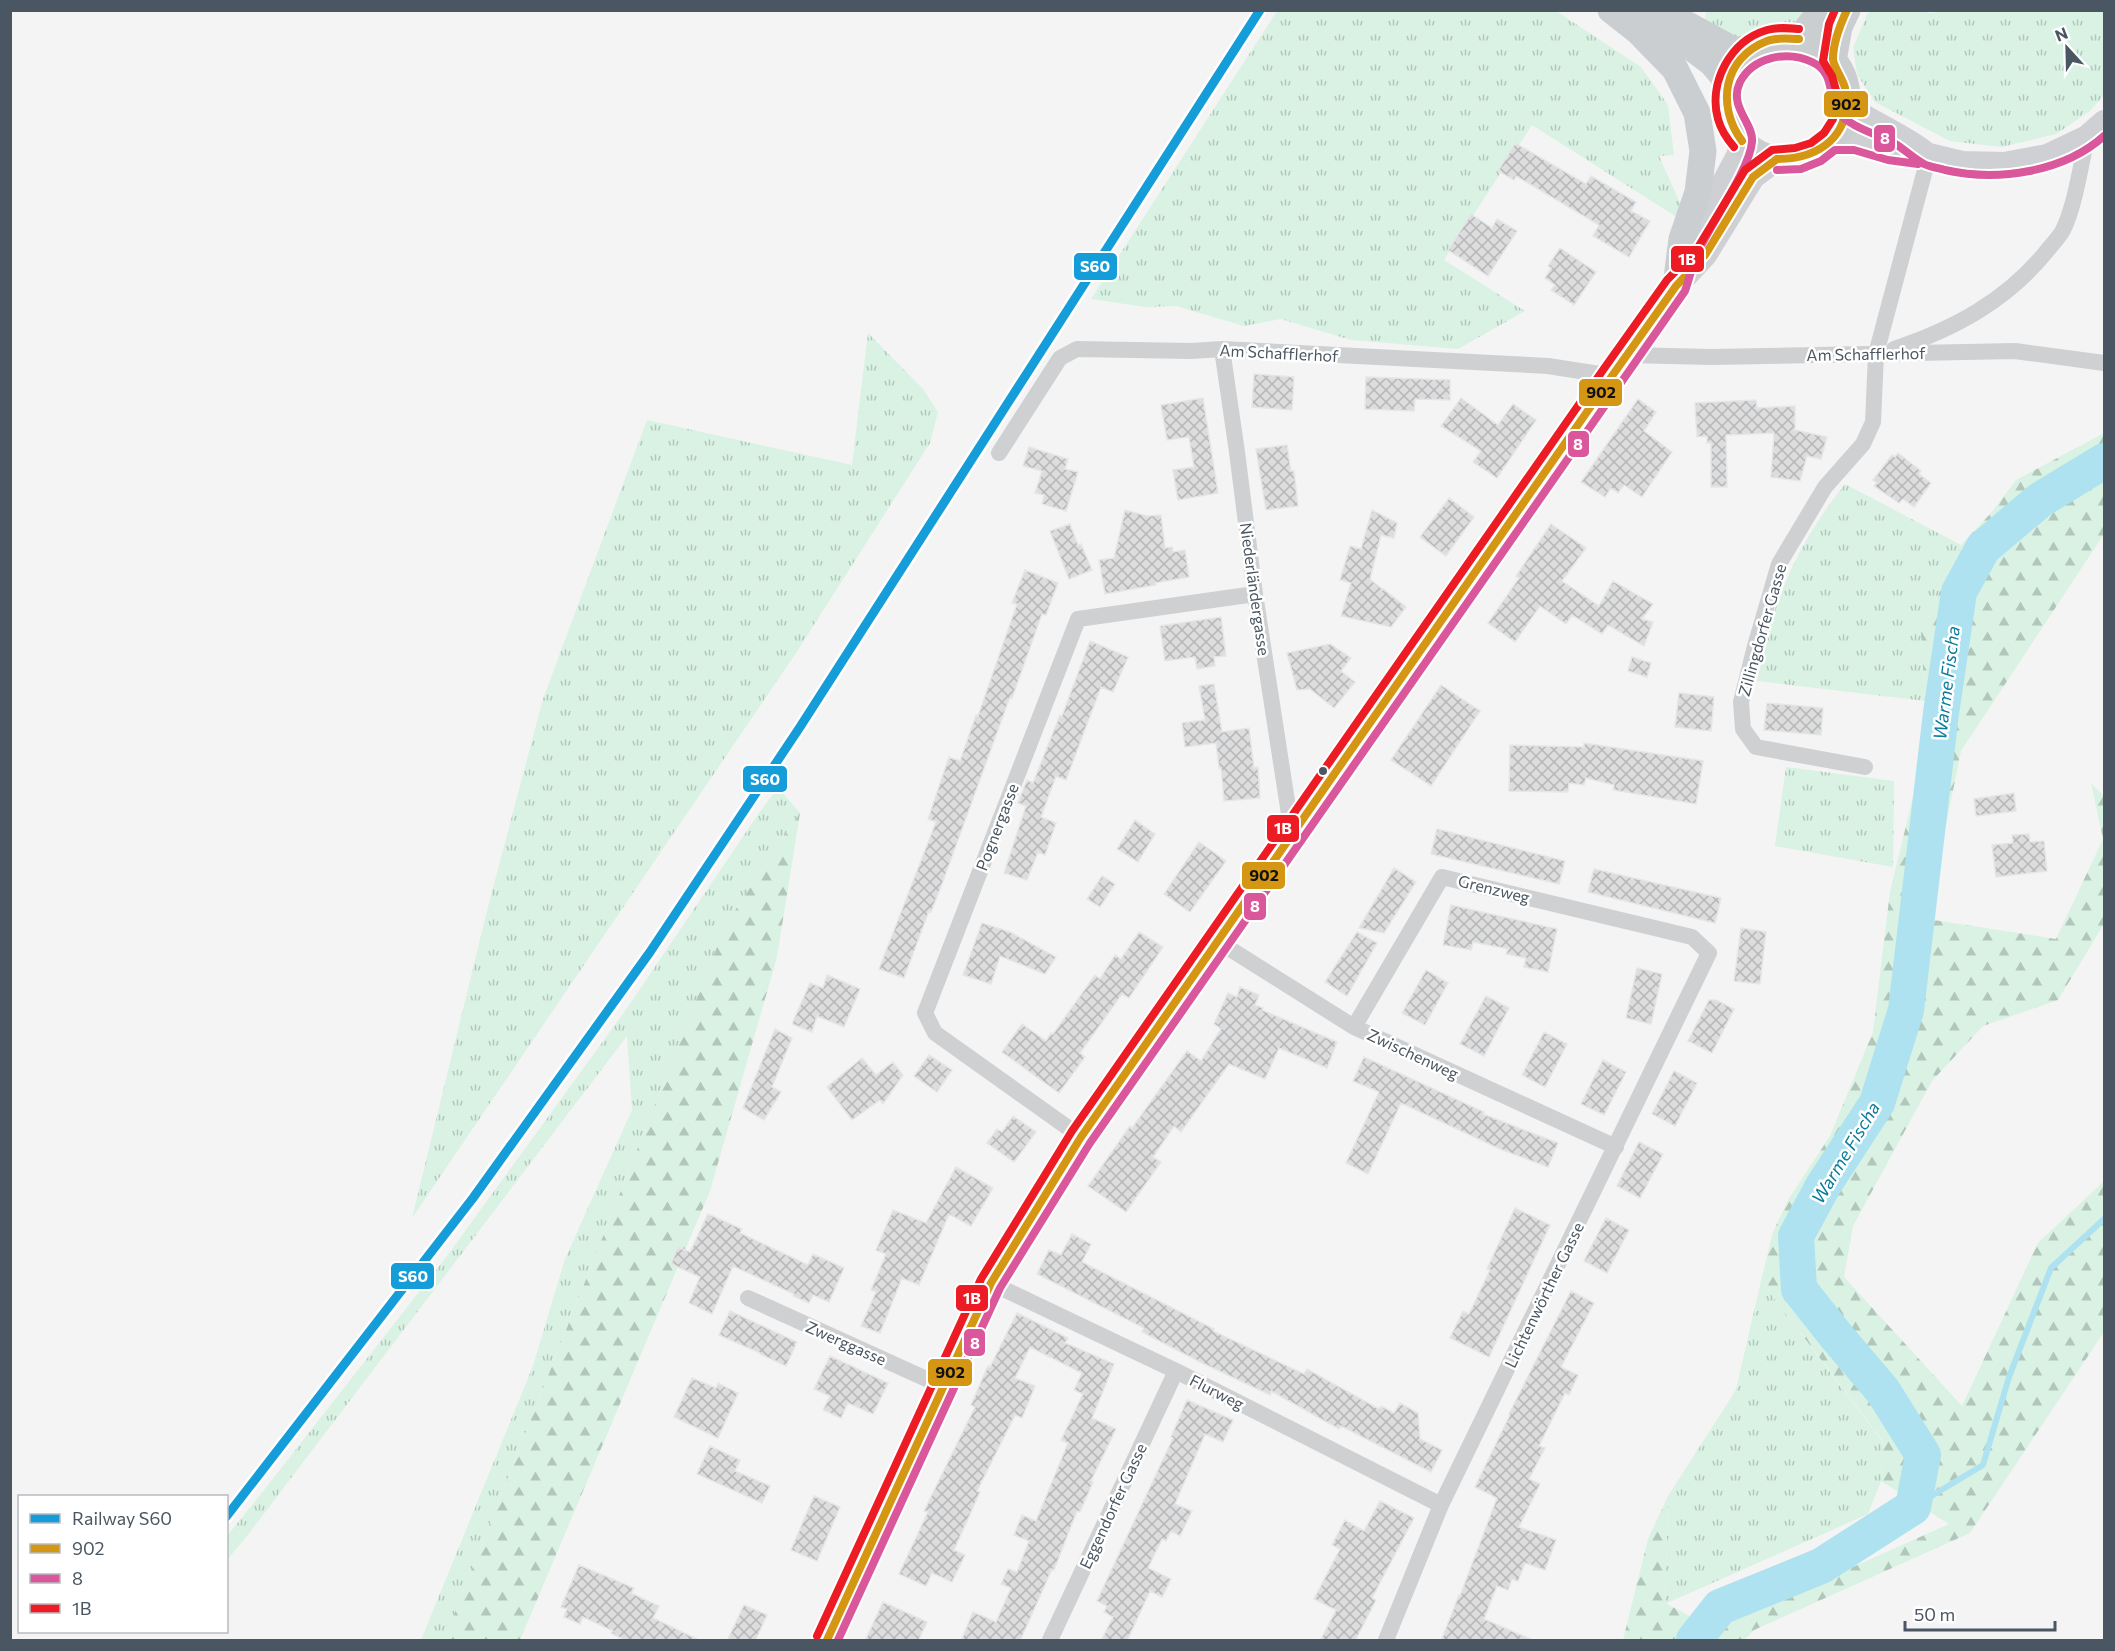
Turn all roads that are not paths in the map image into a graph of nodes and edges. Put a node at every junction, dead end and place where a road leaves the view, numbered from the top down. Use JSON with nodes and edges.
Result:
{"nodes":[{"id":1,"x":1611,"y":10,"type":"edge"},
{"id":2,"x":1641,"y":10,"type":"edge"},
{"id":3,"x":1664,"y":10,"type":"edge"},
{"id":4,"x":1822,"y":10,"type":"edge"},
{"id":5,"x":1847,"y":10,"type":"edge"},
{"id":6,"x":1799,"y":39,"type":"junction"},
{"id":7,"x":1747,"y":53,"type":"junction"},
{"id":8,"x":1833,"y":61,"type":"junction"},
{"id":9,"x":1728,"y":82,"type":"junction"},
{"id":10,"x":1847,"y":106,"type":"junction"},
{"id":11,"x":2096,"y":130,"type":"edge"},
{"id":12,"x":1832,"y":140,"type":"junction"},
{"id":13,"x":1742,"y":141,"type":"junction"},
{"id":14,"x":1929,"y":155,"type":"junction"},
{"id":15,"x":1777,"y":159,"type":"junction"},
{"id":16,"x":1676,"y":286,"type":"junction"},
{"id":17,"x":1222,"y":349,"type":"junction"},
{"id":18,"x":1876,"y":354,"type":"junction"},
{"id":19,"x":1627,"y":355,"type":"junction"},
{"id":20,"x":2104,"y":363,"type":"edge"},
{"id":21,"x":1612,"y":376,"type":"junction"},
{"id":22,"x":999,"y":453,"type":"dead end"},
{"id":23,"x":1255,"y":594,"type":"junction"},
{"id":24,"x":1865,"y":767,"type":"dead end"},
{"id":25,"x":1299,"y":826,"type":"junction"},
{"id":26,"x":1219,"y":942,"type":"junction"},
{"id":27,"x":1709,"y":953,"type":"joint"},
{"id":28,"x":1354,"y":1027,"type":"junction"},
{"id":29,"x":1082,"y":1137,"type":"junction"},
{"id":30,"x":1616,"y":1147,"type":"junction"},
{"id":31,"x":991,"y":1283,"type":"junction"},
{"id":32,"x":748,"y":1298,"type":"dead end"},
{"id":33,"x":1176,"y":1371,"type":"junction"},
{"id":34,"x":944,"y":1387,"type":"junction"},
{"id":35,"x":1441,"y":1505,"type":"junction"},
{"id":36,"x":827,"y":1641,"type":"edge"},
{"id":37,"x":1050,"y":1641,"type":"edge"},
{"id":38,"x":1386,"y":1641,"type":"edge"}],
"edges":[{"from":1,"to":16,"type":"main road"},
{"from":2,"to":9,"type":"main road"},
{"from":3,"to":7,"type":"main road"},
{"from":4,"to":6,"type":"main road"},
{"from":5,"to":8,"type":"main road"},
{"from":6,"to":7,"type":"main road"},
{"from":6,"to":8,"type":"main road"},
{"from":7,"to":9,"type":"main road"},
{"from":8,"to":10,"type":"main road"},
{"from":9,"to":13,"type":"main road"},
{"from":10,"to":12,"type":"main road"},
{"from":10,"to":14,"type":"main road"},
{"from":11,"to":14,"type":"main road"},
{"from":11,"to":18,"type":"street"},
{"from":12,"to":14,"type":"main road"},
{"from":12,"to":15,"type":"main road"},
{"from":13,"to":15,"type":"main road"},
{"from":13,"to":16,"type":"main road"},
{"from":14,"to":18,"type":"street","name":"Zillingdorfer Gasse"},
{"from":15,"to":16,"type":"main road"},
{"from":16,"to":19,"type":"main road"},
{"from":17,"to":21,"type":"street","name":"Am Schafflerhof"},
{"from":17,"to":22,"type":"street","name":"Am Schafflerhof"},
{"from":17,"to":23,"type":"street","name":"Niederländergasse"},
{"from":18,"to":19,"type":"street","name":"Am Schafflerhof"},
{"from":18,"to":20,"type":"street","name":"Am Schafflerhof"},
{"from":18,"to":24,"type":"street","name":"Zillingdorfer Gasse"},
{"from":19,"to":21,"type":"main road"},
{"from":21,"to":25,"type":"main road"},
{"from":23,"to":25,"type":"street","name":"Niederländergasse"},
{"from":23,"to":29,"type":"street","name":"Pognergasse"},
{"from":25,"to":26,"type":"main road"},
{"from":26,"to":28,"type":"street","name":"Zwischenweg"},
{"from":26,"to":29,"type":"main road"},
{"from":27,"to":28,"type":"street","name":"Grenzweg"},
{"from":27,"to":30,"type":"street","name":"Lichtenwörther Gasse"},
{"from":28,"to":30,"type":"street","name":"Zwischenweg"},
{"from":29,"to":31,"type":"main road"},
{"from":30,"to":35,"type":"street","name":"Lichtenwörther Gasse"},
{"from":31,"to":33,"type":"street","name":"Flurweg"},
{"from":31,"to":34,"type":"main road"},
{"from":32,"to":34,"type":"street","name":"Zwerggasse"},
{"from":33,"to":35,"type":"street","name":"Flurweg"},
{"from":33,"to":37,"type":"street","name":"Eggendorfer Gasse"},
{"from":34,"to":36,"type":"main road"},
{"from":35,"to":38,"type":"street","name":"Lichtenwörther Gasse"}]}
